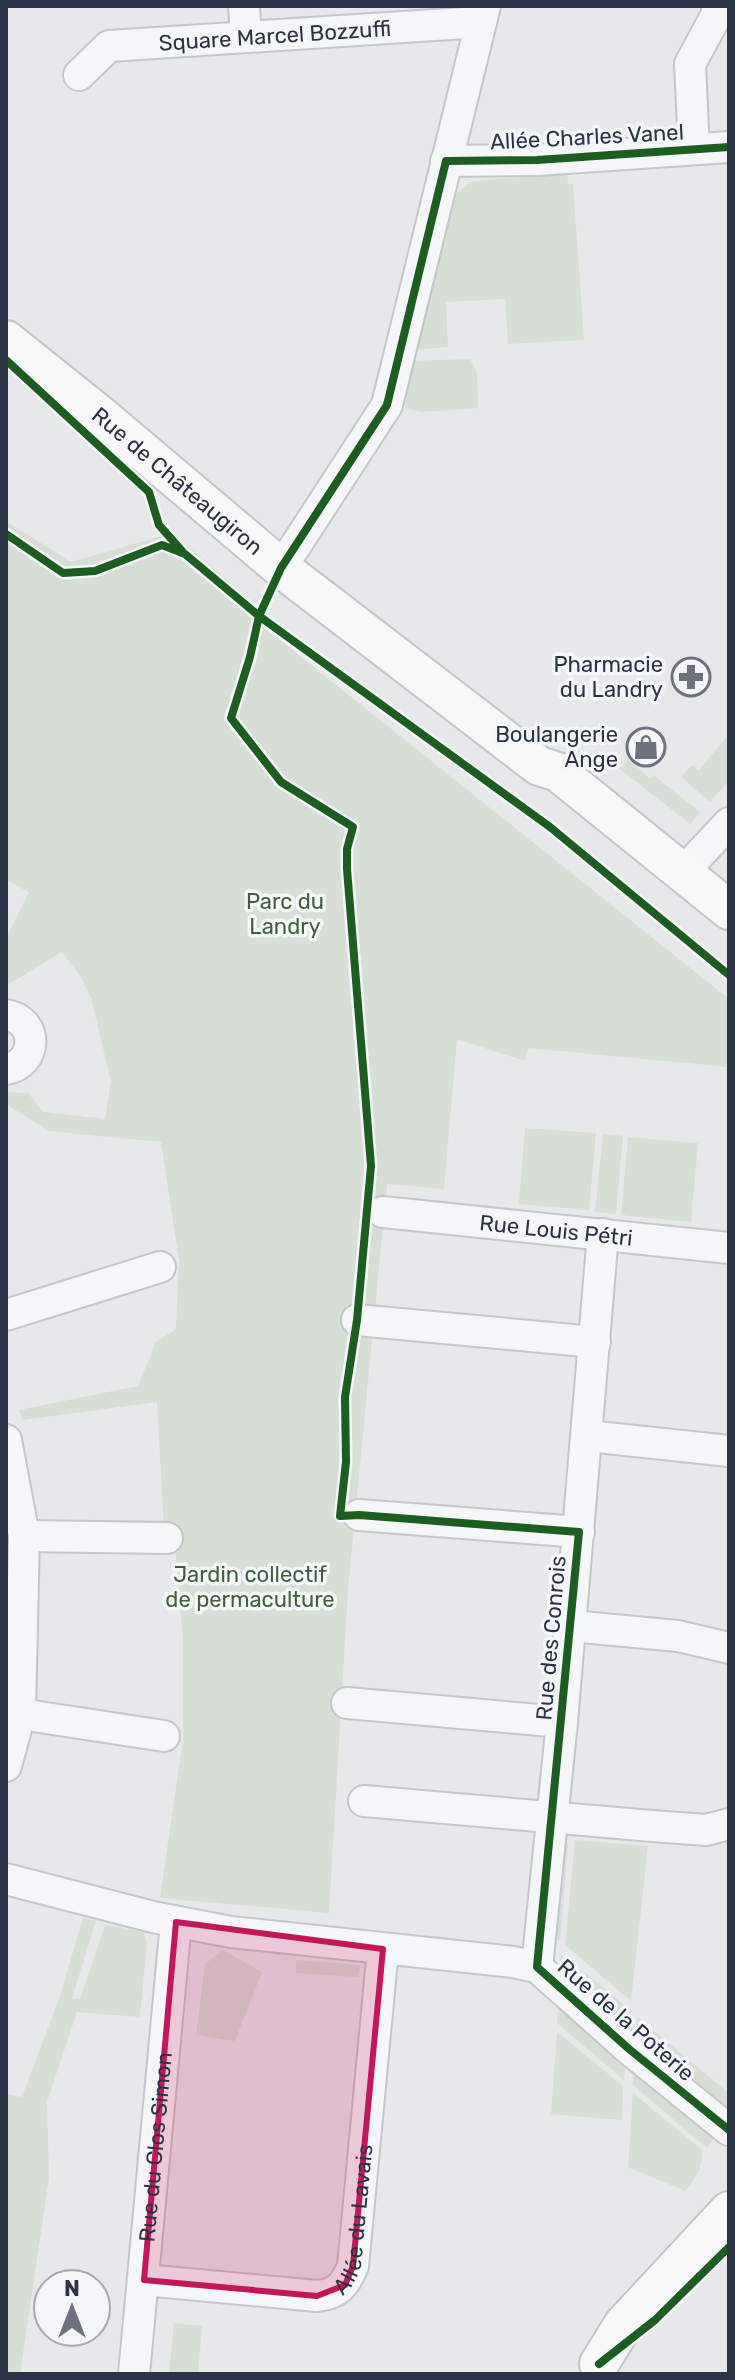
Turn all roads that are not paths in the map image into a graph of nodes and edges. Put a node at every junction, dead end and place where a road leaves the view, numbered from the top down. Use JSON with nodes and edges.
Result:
{"nodes":[{"id":1,"x":244,"y":6,"type":"edge"},
{"id":2,"x":717,"y":6,"type":"edge"},
{"id":3,"x":483,"y":14,"type":"edge"},
{"id":4,"x":246,"y":37,"type":"junction"},
{"id":5,"x":79,"y":75,"type":"dead end"},
{"id":6,"x":729,"y":147,"type":"edge"},
{"id":7,"x":694,"y":149,"type":"junction"},
{"id":8,"x":446,"y":161,"type":"junction"},
{"id":9,"x":6,"y":340,"type":"edge"},
{"id":10,"x":281,"y":568,"type":"junction"},
{"id":11,"x":539,"y":766,"type":"junction"},
{"id":12,"x":729,"y":823,"type":"edge"},
{"id":13,"x":683,"y":872,"type":"junction"},
{"id":14,"x":729,"y":910,"type":"edge"},
{"id":15,"x":729,"y":931,"type":"edge"},
{"id":16,"x":8,"y":1012,"type":"edge"},
{"id":17,"x":6,"y":1069,"type":"edge"},
{"id":18,"x":383,"y":1212,"type":"dead end"},
{"id":19,"x":603,"y":1234,"type":"junction"},
{"id":20,"x":729,"y":1248,"type":"edge"},
{"id":21,"x":160,"y":1267,"type":"dead end"},
{"id":22,"x":6,"y":1315,"type":"edge"},
{"id":23,"x":357,"y":1320,"type":"dead end"},
{"id":24,"x":595,"y":1342,"type":"junction"},
{"id":25,"x":588,"y":1436,"type":"junction"},
{"id":26,"x":6,"y":1440,"type":"edge"},
{"id":27,"x":729,"y":1451,"type":"edge"},
{"id":28,"x":359,"y":1515,"type":"dead end"},
{"id":29,"x":579,"y":1532,"type":"junction"},
{"id":30,"x":24,"y":1536,"type":"junction"},
{"id":31,"x":167,"y":1538,"type":"dead end"},
{"id":32,"x":571,"y":1626,"type":"junction"},
{"id":33,"x":729,"y":1648,"type":"edge"},
{"id":34,"x":347,"y":1703,"type":"dead end"},
{"id":35,"x":20,"y":1714,"type":"junction"},
{"id":36,"x":562,"y":1722,"type":"junction"},
{"id":37,"x":164,"y":1736,"type":"dead end"},
{"id":38,"x":6,"y":1766,"type":"edge"},
{"id":39,"x":364,"y":1801,"type":"dead end"},
{"id":40,"x":551,"y":1818,"type":"junction"},
{"id":41,"x":729,"y":1824,"type":"edge"},
{"id":42,"x":6,"y":1879,"type":"edge"},
{"id":43,"x":176,"y":1922,"type":"junction"},
{"id":44,"x":383,"y":1949,"type":"junction"},
{"id":45,"x":537,"y":1967,"type":"junction"},
{"id":46,"x":729,"y":2130,"type":"edge"},
{"id":47,"x":729,"y":2211,"type":"edge"},
{"id":48,"x":729,"y":2247,"type":"edge"},
{"id":49,"x":144,"y":2280,"type":"junction"},
{"id":50,"x":594,"y":2369,"type":"edge"},
{"id":51,"x":134,"y":2374,"type":"edge"}],
"edges":[{"from":1,"to":4,"type":"street"},
{"from":2,"to":7,"type":"street"},
{"from":3,"to":4,"type":"street","name":"Square Marcel Bozzuffi"},
{"from":3,"to":8,"type":"street"},
{"from":4,"to":5,"type":"street","name":"Square Marcel Bozzuffi"},
{"from":6,"to":7,"type":"street","name":"Allée Charles Vanel"},
{"from":7,"to":8,"type":"street","name":"Allée Charles Vanel"},
{"from":8,"to":10,"type":"street"},
{"from":9,"to":10,"type":"main road","name":"Rue de Châteaugiron"},
{"from":10,"to":11,"type":"main road","name":"Rue de Châteaugiron"},
{"from":11,"to":13,"type":"main road","name":"Rue de Châteaugiron"},
{"from":11,"to":15,"type":"main road","name":"Rue de Châteaugiron"},
{"from":12,"to":13,"type":"street"},
{"from":13,"to":14,"type":"main road","name":"Rue de Châteaugiron"},
{"from":16,"to":17,"type":"street"},
{"from":18,"to":19,"type":"street","name":"Rue Louis Pétri"},
{"from":19,"to":20,"type":"street","name":"Rue Louis Pétri"},
{"from":19,"to":24,"type":"street","name":"Rue des Conrois"},
{"from":21,"to":22,"type":"street"},
{"from":23,"to":24,"type":"street"},
{"from":24,"to":25,"type":"street","name":"Rue des Conrois"},
{"from":25,"to":27,"type":"street"},
{"from":25,"to":29,"type":"street","name":"Rue des Conrois"},
{"from":26,"to":30,"type":"street"},
{"from":28,"to":29,"type":"street","name":"Rue des Conrois"},
{"from":29,"to":32,"type":"street","name":"Rue des Conrois"},
{"from":30,"to":31,"type":"street"},
{"from":30,"to":35,"type":"street"},
{"from":32,"to":33,"type":"street"},
{"from":32,"to":36,"type":"street","name":"Rue des Conrois"},
{"from":34,"to":36,"type":"street","name":"Rue des Conrois"},
{"from":35,"to":37,"type":"street"},
{"from":35,"to":38,"type":"street"},
{"from":36,"to":40,"type":"street","name":"Rue des Conrois"},
{"from":39,"to":40,"type":"street"},
{"from":40,"to":41,"type":"street"},
{"from":40,"to":45,"type":"street","name":"Rue des Conrois"},
{"from":42,"to":43,"type":"street","name":"Rue de la Poterie"},
{"from":43,"to":44,"type":"street","name":"Rue de la Poterie"},
{"from":43,"to":49,"type":"street","name":"Rue du Clos Simon"},
{"from":44,"to":45,"type":"street","name":"Rue de la Poterie"},
{"from":44,"to":49,"type":"street","name":"Allée du Lavais"},
{"from":45,"to":46,"type":"street","name":"Rue de la Poterie"},
{"from":47,"to":50,"type":"main road"},
{"from":48,"to":50,"type":"main road"},
{"from":49,"to":51,"type":"street","name":"Rue du Clos Simon"}]}
